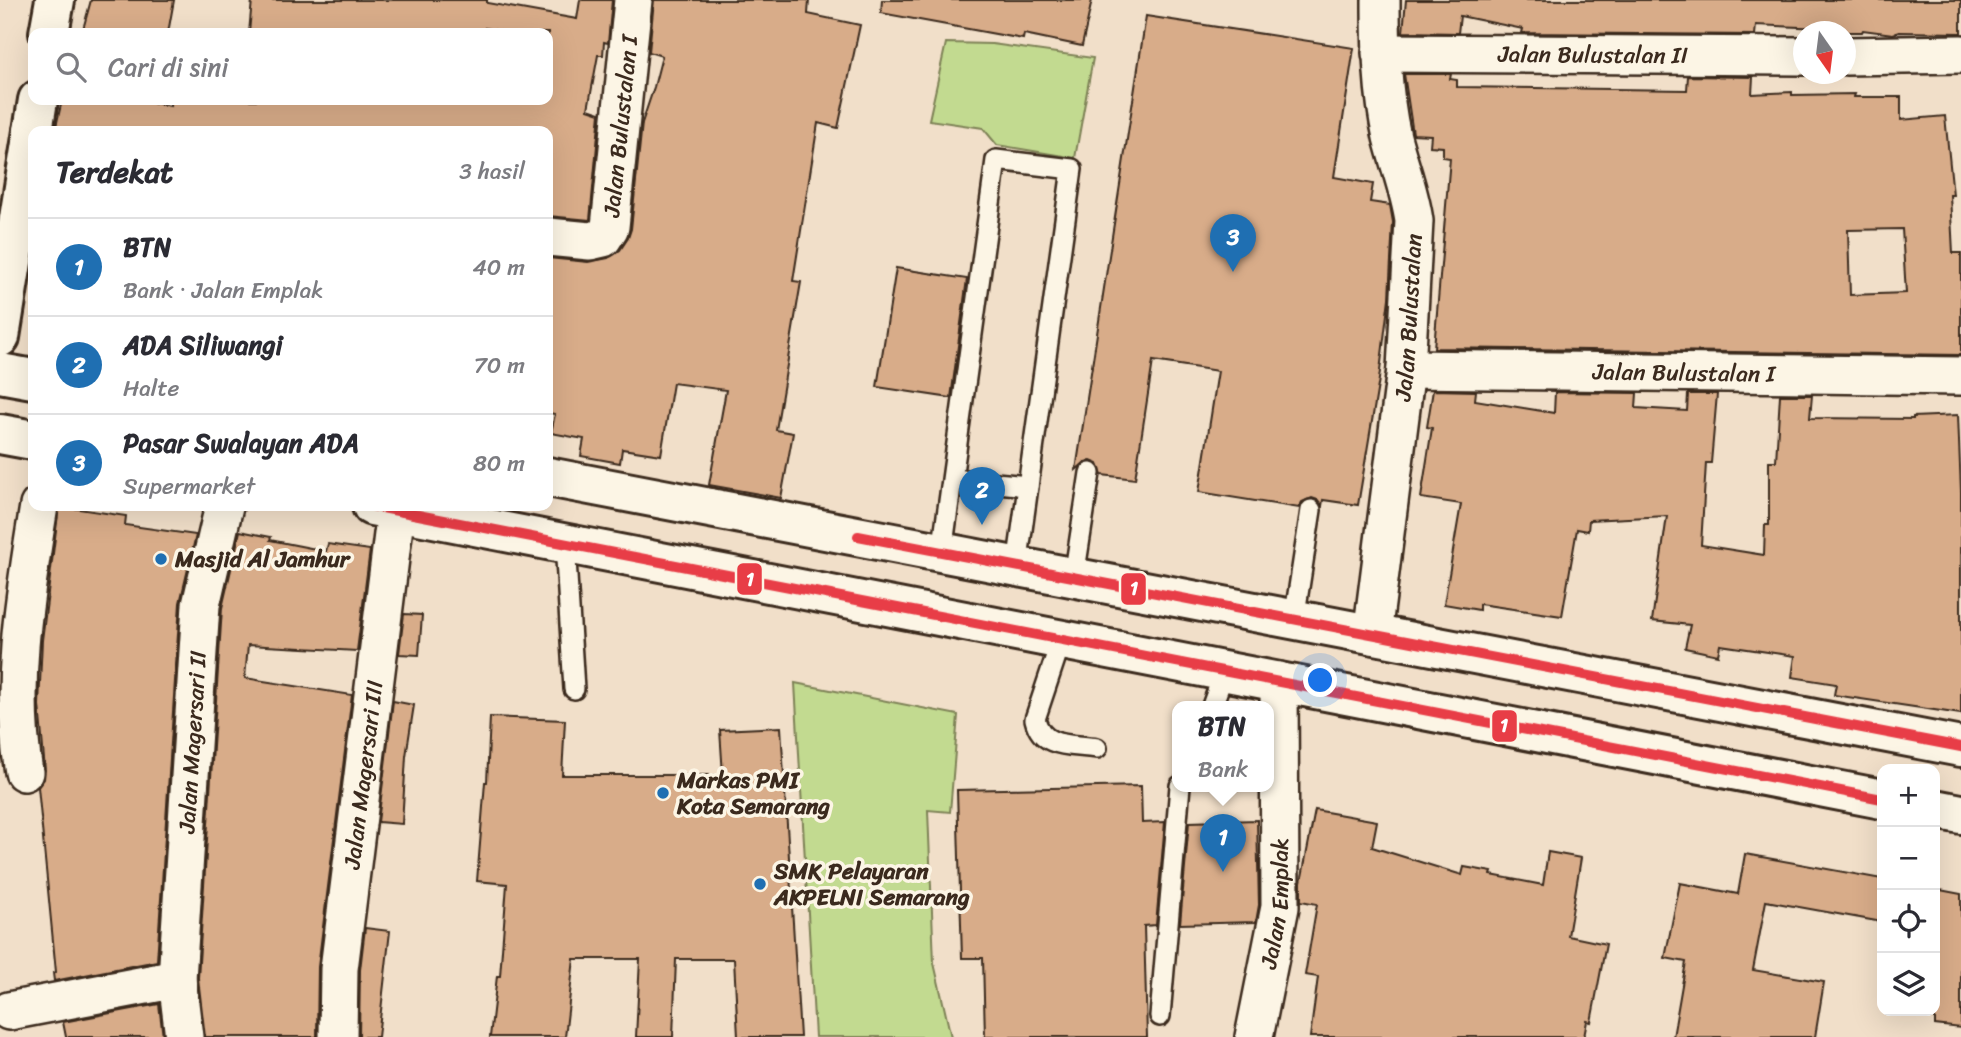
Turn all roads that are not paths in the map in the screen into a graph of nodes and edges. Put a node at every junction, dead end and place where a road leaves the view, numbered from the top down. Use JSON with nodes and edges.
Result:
{"nodes":[{"id":1,"x":55,"y":0,"type":"edge"},
{"id":2,"x":633,"y":0,"type":"edge"},
{"id":3,"x":1356,"y":0,"type":"edge"},
{"id":4,"x":1381,"y":0,"type":"edge"},
{"id":5,"x":51,"y":28,"type":"edge"},
{"id":6,"x":1381,"y":53,"type":"junction"},
{"id":7,"x":1961,"y":54,"type":"edge"},
{"id":8,"x":1793,"y":56,"type":"edge"},
{"id":9,"x":1856,"y":56,"type":"edge"},
{"id":10,"x":37,"y":105,"type":"edge"},
{"id":11,"x":34,"y":126,"type":"edge"},
{"id":12,"x":28,"y":193,"type":"edge"},
{"id":13,"x":553,"y":237,"type":"edge"},
{"id":14,"x":24,"y":243,"type":"edge"},
{"id":15,"x":0,"y":337,"type":"edge"},
{"id":16,"x":1406,"y":369,"type":"junction"},
{"id":17,"x":0,"y":373,"type":"edge"},
{"id":18,"x":1961,"y":376,"type":"edge"},
{"id":19,"x":28,"y":378,"type":"edge"},
{"id":20,"x":0,"y":434,"type":"edge"},
{"id":21,"x":28,"y":439,"type":"edge"},
{"id":22,"x":1090,"y":473,"type":"dead end"},
{"id":23,"x":553,"y":478,"type":"edge"},
{"id":24,"x":953,"y":479,"type":"junction"},
{"id":25,"x":1028,"y":486,"type":"junction"},
{"id":26,"x":1311,"y":510,"type":"dead end"},
{"id":27,"x":38,"y":511,"type":"edge"},
{"id":28,"x":223,"y":511,"type":"edge"},
{"id":29,"x":384,"y":511,"type":"edge"},
{"id":30,"x":400,"y":511,"type":"edge"},
{"id":31,"x":565,"y":543,"type":"junction"},
{"id":32,"x":942,"y":552,"type":"junction"},
{"id":33,"x":1017,"y":566,"type":"junction"},
{"id":34,"x":1074,"y":577,"type":"junction"},
{"id":35,"x":1294,"y":620,"type":"junction"},
{"id":36,"x":1372,"y":635,"type":"junction"},
{"id":37,"x":1062,"y":638,"type":"junction"},
{"id":38,"x":1225,"y":670,"type":"junction"},
{"id":39,"x":1279,"y":681,"type":"junction"},
{"id":40,"x":573,"y":689,"type":"dead end"},
{"id":41,"x":1214,"y":701,"type":"edge"},
{"id":42,"x":1961,"y":747,"type":"edge"},
{"id":43,"x":1097,"y":748,"type":"dead end"},
{"id":44,"x":23,"y":772,"type":"dead end"},
{"id":45,"x":1179,"y":792,"type":"edge"},
{"id":46,"x":1877,"y":798,"type":"edge"},
{"id":47,"x":1940,"y":810,"type":"edge"},
{"id":48,"x":1961,"y":814,"type":"edge"},
{"id":49,"x":177,"y":979,"type":"junction"},
{"id":50,"x":11,"y":1015,"type":"edge"},
{"id":51,"x":1160,"y":1016,"type":"dead end"},
{"id":52,"x":184,"y":1037,"type":"edge"},
{"id":53,"x":338,"y":1037,"type":"edge"},
{"id":54,"x":1254,"y":1037,"type":"edge"}],
"edges":[{"from":1,"to":5,"type":"main road"},
{"from":2,"to":13,"type":"street","name":"Jalan Bulustalan I"},
{"from":3,"to":4,"type":"street"},
{"from":4,"to":6,"type":"street","name":"Jalan Bulustalan"},
{"from":6,"to":8,"type":"street","name":"Jalan Bulustalan II"},
{"from":6,"to":16,"type":"street","name":"Jalan Bulustalan"},
{"from":7,"to":9,"type":"street"},
{"from":10,"to":11,"type":"main road"},
{"from":12,"to":14,"type":"main road"},
{"from":14,"to":15,"type":"main road"},
{"from":16,"to":18,"type":"street","name":"Jalan Bulustalan I"},
{"from":16,"to":36,"type":"street","name":"Jalan Bulustalan"},
{"from":17,"to":19,"type":"main road"},
{"from":20,"to":21,"type":"main road"},
{"from":22,"to":34,"type":"lane"},
{"from":23,"to":32,"type":"main road"},
{"from":24,"to":25,"type":"lane"},
{"from":24,"to":25,"type":"lane"},
{"from":24,"to":32,"type":"lane"},
{"from":25,"to":33,"type":"lane"},
{"from":26,"to":35,"type":"lane"},
{"from":27,"to":44,"type":"street"},
{"from":28,"to":49,"type":"street","name":"Jalan Magersari II"},
{"from":29,"to":53,"type":"street","name":"Jalan Magersari III"},
{"from":30,"to":31,"type":"main road"},
{"from":31,"to":37,"type":"main road"},
{"from":31,"to":40,"type":"lane"},
{"from":32,"to":33,"type":"main road"},
{"from":33,"to":34,"type":"main road"},
{"from":34,"to":35,"type":"main road"},
{"from":35,"to":36,"type":"main road"},
{"from":36,"to":42,"type":"main road"},
{"from":37,"to":38,"type":"main road"},
{"from":37,"to":43,"type":"lane"},
{"from":38,"to":39,"type":"main road"},
{"from":38,"to":41,"type":"lane"},
{"from":39,"to":46,"type":"main road"},
{"from":39,"to":54,"type":"street","name":"Jalan Emplak"},
{"from":45,"to":51,"type":"lane"},
{"from":47,"to":48,"type":"main road"},
{"from":49,"to":50,"type":"street"},
{"from":49,"to":52,"type":"street","name":"Jalan Magersari II"}]}
